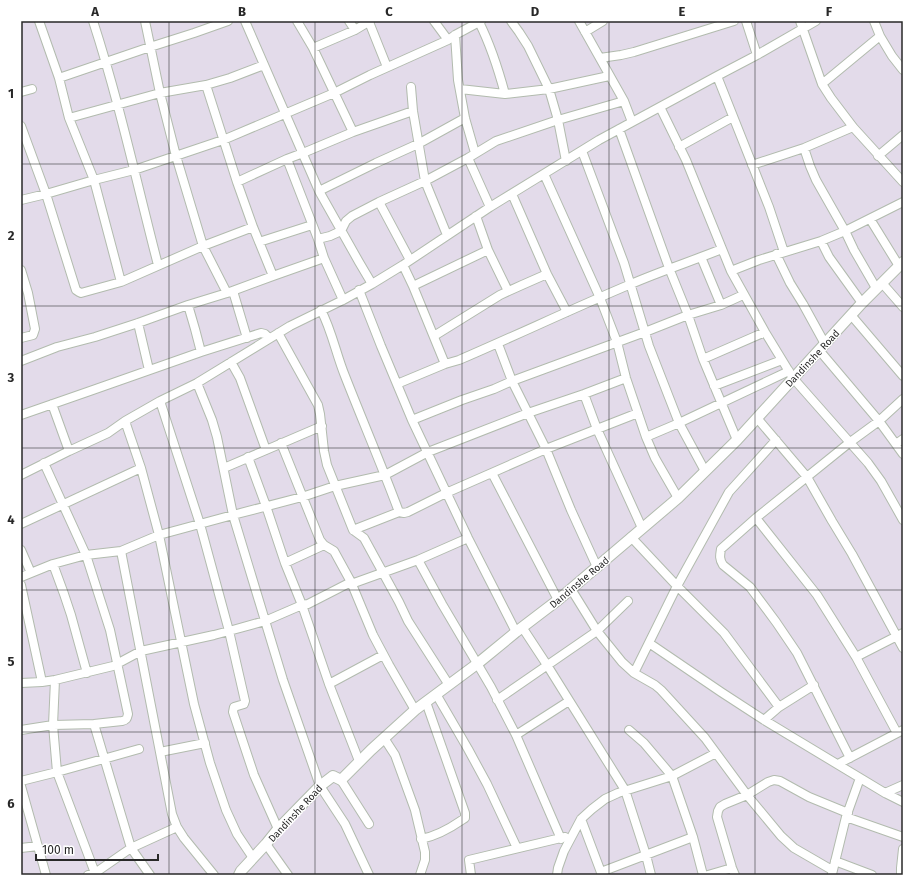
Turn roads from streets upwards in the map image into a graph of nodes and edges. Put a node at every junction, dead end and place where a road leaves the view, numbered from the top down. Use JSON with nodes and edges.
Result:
{"nodes":[{"id":1,"x":38,"y":21,"type":"edge"},
{"id":2,"x":93,"y":21,"type":"edge"},
{"id":3,"x":145,"y":21,"type":"edge"},
{"id":4,"x":228,"y":21,"type":"edge"},
{"id":5,"x":245,"y":21,"type":"edge"},
{"id":6,"x":297,"y":21,"type":"edge"},
{"id":7,"x":348,"y":21,"type":"edge"},
{"id":8,"x":434,"y":21,"type":"edge"},
{"id":9,"x":480,"y":21,"type":"edge"},
{"id":10,"x":510,"y":21,"type":"edge"},
{"id":11,"x":579,"y":21,"type":"edge"},
{"id":12,"x":603,"y":21,"type":"edge"},
{"id":13,"x":734,"y":21,"type":"edge"},
{"id":14,"x":746,"y":21,"type":"edge"},
{"id":15,"x":816,"y":21,"type":"edge"},
{"id":16,"x":874,"y":21,"type":"edge"},
{"id":17,"x":369,"y":22,"type":"edge"},
{"id":18,"x":801,"y":25,"type":"edge"},
{"id":19,"x":355,"y":30,"type":"junction"},
{"id":20,"x":585,"y":32,"type":"junction"},
{"id":21,"x":880,"y":36,"type":"junction"},
{"id":22,"x":452,"y":38,"type":"junction"},
{"id":23,"x":150,"y":47,"type":"junction"},
{"id":24,"x":313,"y":48,"type":"junction"},
{"id":25,"x":757,"y":55,"type":"junction"},
{"id":26,"x":600,"y":58,"type":"junction"},
{"id":27,"x":106,"y":62,"type":"junction"},
{"id":28,"x":264,"y":65,"type":"junction"},
{"id":29,"x":387,"y":67,"type":"junction"},
{"id":30,"x":903,"y":70,"type":"edge"},
{"id":31,"x":609,"y":76,"type":"junction"},
{"id":32,"x":717,"y":76,"type":"junction"},
{"id":33,"x":58,"y":78,"type":"junction"},
{"id":34,"x":822,"y":84,"type":"junction"},
{"id":35,"x":206,"y":85,"type":"junction"},
{"id":36,"x":411,"y":87,"type":"dead end"},
{"id":37,"x":32,"y":89,"type":"dead end"},
{"id":38,"x":460,"y":89,"type":"junction"},
{"id":39,"x":550,"y":89,"type":"junction"},
{"id":40,"x":21,"y":92,"type":"edge"},
{"id":41,"x":334,"y":92,"type":"junction"},
{"id":42,"x":160,"y":93,"type":"junction"},
{"id":43,"x":505,"y":94,"type":"junction"},
{"id":44,"x":624,"y":101,"type":"junction"},
{"id":45,"x":118,"y":105,"type":"junction"},
{"id":46,"x":660,"y":107,"type":"junction"},
{"id":47,"x":413,"y":111,"type":"junction"},
{"id":48,"x":285,"y":113,"type":"junction"},
{"id":49,"x":733,"y":116,"type":"junction"},
{"id":50,"x":69,"y":118,"type":"junction"},
{"id":51,"x":465,"y":118,"type":"junction"},
{"id":52,"x":558,"y":120,"type":"junction"},
{"id":53,"x":632,"y":122,"type":"junction"},
{"id":54,"x":21,"y":126,"type":"edge"},
{"id":55,"x":853,"y":127,"type":"junction"},
{"id":56,"x":619,"y":130,"type":"junction"},
{"id":57,"x":353,"y":132,"type":"junction"},
{"id":58,"x":903,"y":135,"type":"edge"},
{"id":59,"x":223,"y":140,"type":"junction"},
{"id":60,"x":418,"y":144,"type":"junction"},
{"id":61,"x":678,"y":147,"type":"junction"},
{"id":62,"x":804,"y":148,"type":"junction"},
{"id":63,"x":582,"y":151,"type":"junction"},
{"id":64,"x":303,"y":153,"type":"junction"},
{"id":65,"x":475,"y":153,"type":"junction"},
{"id":66,"x":176,"y":156,"type":"junction"},
{"id":67,"x":878,"y":156,"type":"junction"},
{"id":68,"x":468,"y":158,"type":"junction"},
{"id":69,"x":287,"y":159,"type":"junction"},
{"id":70,"x":566,"y":160,"type":"junction"},
{"id":71,"x":752,"y":165,"type":"junction"},
{"id":72,"x":134,"y":170,"type":"junction"},
{"id":73,"x":544,"y":174,"type":"junction"},
{"id":74,"x":94,"y":180,"type":"junction"},
{"id":75,"x":425,"y":181,"type":"junction"},
{"id":76,"x":237,"y":182,"type":"junction"},
{"id":77,"x":903,"y":182,"type":"edge"},
{"id":78,"x":319,"y":191,"type":"junction"},
{"id":79,"x":46,"y":194,"type":"junction"},
{"id":80,"x":512,"y":194,"type":"junction"},
{"id":81,"x":21,"y":200,"type":"edge"},
{"id":82,"x":379,"y":202,"type":"junction"},
{"id":83,"x":903,"y":202,"type":"edge"},
{"id":84,"x":490,"y":207,"type":"junction"},
{"id":85,"x":476,"y":216,"type":"junction"},
{"id":86,"x":870,"y":219,"type":"junction"},
{"id":87,"x":312,"y":225,"type":"junction"},
{"id":88,"x":253,"y":227,"type":"junction"},
{"id":89,"x":341,"y":230,"type":"junction"},
{"id":90,"x":845,"y":231,"type":"junction"},
{"id":91,"x":447,"y":235,"type":"junction"},
{"id":92,"x":318,"y":240,"type":"junction"},
{"id":93,"x":821,"y":241,"type":"junction"},
{"id":94,"x":259,"y":242,"type":"junction"},
{"id":95,"x":203,"y":246,"type":"junction"},
{"id":96,"x":722,"y":249,"type":"junction"},
{"id":97,"x":488,"y":250,"type":"junction"},
{"id":98,"x":780,"y":253,"type":"junction"},
{"id":99,"x":700,"y":257,"type":"junction"},
{"id":100,"x":324,"y":258,"type":"junction"},
{"id":101,"x":410,"y":260,"type":"junction"},
{"id":102,"x":901,"y":264,"type":"edge"},
{"id":103,"x":158,"y":265,"type":"junction"},
{"id":104,"x":403,"y":265,"type":"junction"},
{"id":105,"x":669,"y":268,"type":"junction"},
{"id":106,"x":21,"y":270,"type":"edge"},
{"id":107,"x":731,"y":271,"type":"junction"},
{"id":108,"x":547,"y":274,"type":"junction"},
{"id":109,"x":273,"y":276,"type":"junction"},
{"id":110,"x":121,"y":282,"type":"junction"},
{"id":111,"x":372,"y":284,"type":"junction"},
{"id":112,"x":630,"y":284,"type":"junction"},
{"id":113,"x":413,"y":286,"type":"junction"},
{"id":114,"x":879,"y":286,"type":"junction"},
{"id":115,"x":359,"y":290,"type":"junction"},
{"id":116,"x":508,"y":291,"type":"junction"},
{"id":117,"x":230,"y":292,"type":"junction"},
{"id":118,"x":743,"y":295,"type":"junction"},
{"id":119,"x":600,"y":298,"type":"junction"},
{"id":120,"x":343,"y":300,"type":"junction"},
{"id":121,"x":862,"y":303,"type":"junction"},
{"id":122,"x":188,"y":305,"type":"junction"},
{"id":123,"x":721,"y":305,"type":"junction"},
{"id":124,"x":903,"y":307,"type":"edge"},
{"id":125,"x":321,"y":310,"type":"junction"},
{"id":126,"x":566,"y":312,"type":"junction"},
{"id":127,"x":851,"y":315,"type":"junction"},
{"id":128,"x":688,"y":316,"type":"junction"},
{"id":129,"x":138,"y":323,"type":"junction"},
{"id":130,"x":645,"y":332,"type":"junction"},
{"id":131,"x":765,"y":332,"type":"junction"},
{"id":132,"x":278,"y":333,"type":"junction"},
{"id":133,"x":434,"y":336,"type":"junction"},
{"id":134,"x":21,"y":338,"type":"edge"},
{"id":135,"x":247,"y":338,"type":"junction"},
{"id":136,"x":269,"y":338,"type":"junction"},
{"id":137,"x":617,"y":342,"type":"junction"},
{"id":138,"x":498,"y":344,"type":"junction"},
{"id":139,"x":822,"y":347,"type":"junction"},
{"id":140,"x":201,"y":352,"type":"junction"},
{"id":141,"x":703,"y":359,"type":"junction"},
{"id":142,"x":782,"y":360,"type":"junction"},
{"id":143,"x":21,"y":361,"type":"edge"},
{"id":144,"x":231,"y":362,"type":"junction"},
{"id":145,"x":445,"y":364,"type":"junction"},
{"id":146,"x":149,"y":370,"type":"junction"},
{"id":147,"x":791,"y":375,"type":"junction"},
{"id":148,"x":903,"y":376,"type":"edge"},
{"id":149,"x":626,"y":378,"type":"junction"},
{"id":150,"x":512,"y":381,"type":"junction"},
{"id":151,"x":197,"y":383,"type":"junction"},
{"id":152,"x":397,"y":384,"type":"junction"},
{"id":153,"x":714,"y":386,"type":"junction"},
{"id":154,"x":584,"y":394,"type":"junction"},
{"id":155,"x":903,"y":399,"type":"edge"},
{"id":156,"x":160,"y":401,"type":"junction"},
{"id":157,"x":721,"y":403,"type":"junction"},
{"id":158,"x":52,"y":404,"type":"junction"},
{"id":159,"x":528,"y":413,"type":"junction"},
{"id":160,"x":638,"y":413,"type":"junction"},
{"id":161,"x":21,"y":415,"type":"edge"},
{"id":162,"x":757,"y":418,"type":"junction"},
{"id":163,"x":412,"y":420,"type":"junction"},
{"id":164,"x":125,"y":421,"type":"junction"},
{"id":165,"x":879,"y":421,"type":"junction"},
{"id":166,"x":679,"y":423,"type":"junction"},
{"id":167,"x":322,"y":426,"type":"junction"},
{"id":168,"x":597,"y":429,"type":"junction"},
{"id":169,"x":646,"y":437,"type":"junction"},
{"id":170,"x":737,"y":440,"type":"junction"},
{"id":171,"x":776,"y":440,"type":"junction"},
{"id":172,"x":900,"y":442,"type":"edge"},
{"id":173,"x":281,"y":443,"type":"junction"},
{"id":174,"x":850,"y":443,"type":"junction"},
{"id":175,"x":546,"y":449,"type":"junction"},
{"id":176,"x":69,"y":450,"type":"junction"},
{"id":177,"x":266,"y":450,"type":"junction"},
{"id":178,"x":428,"y":452,"type":"junction"},
{"id":179,"x":903,"y":454,"type":"edge"},
{"id":180,"x":248,"y":457,"type":"junction"},
{"id":181,"x":44,"y":463,"type":"junction"},
{"id":182,"x":141,"y":468,"type":"junction"},
{"id":183,"x":224,"y":468,"type":"junction"},
{"id":184,"x":705,"y":472,"type":"junction"},
{"id":185,"x":492,"y":473,"type":"junction"},
{"id":186,"x":21,"y":474,"type":"edge"},
{"id":187,"x":386,"y":475,"type":"junction"},
{"id":188,"x":807,"y":477,"type":"junction"},
{"id":189,"x":335,"y":486,"type":"junction"},
{"id":190,"x":446,"y":493,"type":"junction"},
{"id":191,"x":302,"y":497,"type":"junction"},
{"id":192,"x":678,"y":498,"type":"junction"},
{"id":193,"x":63,"y":504,"type":"junction"},
{"id":194,"x":266,"y":506,"type":"junction"},
{"id":195,"x":399,"y":512,"type":"junction"},
{"id":196,"x":233,"y":515,"type":"junction"},
{"id":197,"x":756,"y":518,"type":"junction"},
{"id":198,"x":903,"y":520,"type":"edge"},
{"id":199,"x":21,"y":524,"type":"edge"},
{"id":200,"x":200,"y":524,"type":"junction"},
{"id":201,"x":642,"y":528,"type":"junction"},
{"id":202,"x":353,"y":530,"type":"junction"},
{"id":203,"x":158,"y":535,"type":"junction"},
{"id":204,"x":632,"y":537,"type":"junction"},
{"id":205,"x":468,"y":538,"type":"junction"},
{"id":206,"x":324,"y":545,"type":"junction"},
{"id":207,"x":21,"y":550,"type":"edge"},
{"id":208,"x":121,"y":551,"type":"junction"},
{"id":209,"x":86,"y":555,"type":"junction"},
{"id":210,"x":418,"y":560,"type":"junction"},
{"id":211,"x":285,"y":563,"type":"junction"},
{"id":212,"x":53,"y":564,"type":"junction"},
{"id":213,"x":597,"y":567,"type":"junction"},
{"id":214,"x":382,"y":572,"type":"junction"},
{"id":215,"x":31,"y":574,"type":"junction"},
{"id":216,"x":21,"y":578,"type":"edge"},
{"id":217,"x":350,"y":582,"type":"junction"},
{"id":218,"x":21,"y":585,"type":"edge"},
{"id":219,"x":677,"y":586,"type":"junction"},
{"id":220,"x":571,"y":589,"type":"junction"},
{"id":221,"x":558,"y":600,"type":"junction"},
{"id":222,"x":628,"y":601,"type":"dead end"},
{"id":223,"x":302,"y":605,"type":"junction"},
{"id":224,"x":265,"y":621,"type":"junction"},
{"id":225,"x":519,"y":629,"type":"junction"},
{"id":226,"x":229,"y":631,"type":"junction"},
{"id":227,"x":597,"y":631,"type":"junction"},
{"id":228,"x":900,"y":634,"type":"edge"},
{"id":229,"x":181,"y":642,"type":"junction"},
{"id":230,"x":649,"y":643,"type":"junction"},
{"id":231,"x":903,"y":648,"type":"edge"},
{"id":232,"x":141,"y":651,"type":"junction"},
{"id":233,"x":384,"y":655,"type":"junction"},
{"id":234,"x":856,"y":657,"type":"junction"},
{"id":235,"x":117,"y":664,"type":"junction"},
{"id":236,"x":477,"y":664,"type":"junction"},
{"id":237,"x":547,"y":665,"type":"junction"},
{"id":238,"x":87,"y":673,"type":"junction"},
{"id":239,"x":634,"y":673,"type":"junction"},
{"id":240,"x":55,"y":680,"type":"junction"},
{"id":241,"x":42,"y":682,"type":"junction"},
{"id":242,"x":21,"y":683,"type":"edge"},
{"id":243,"x":329,"y":684,"type":"junction"},
{"id":244,"x":449,"y":685,"type":"junction"},
{"id":245,"x":814,"y":685,"type":"junction"},
{"id":246,"x":436,"y":694,"type":"junction"},
{"id":247,"x":497,"y":700,"type":"junction"},
{"id":248,"x":569,"y":701,"type":"junction"},
{"id":249,"x":426,"y":702,"type":"junction"},
{"id":250,"x":779,"y":707,"type":"junction"},
{"id":251,"x":415,"y":710,"type":"junction"},
{"id":252,"x":764,"y":720,"type":"junction"},
{"id":253,"x":94,"y":724,"type":"junction"},
{"id":254,"x":53,"y":725,"type":"junction"},
{"id":255,"x":21,"y":730,"type":"edge"},
{"id":256,"x":629,"y":730,"type":"dead end"},
{"id":257,"x":900,"y":732,"type":"edge"},
{"id":258,"x":516,"y":736,"type":"junction"},
{"id":259,"x":384,"y":738,"type":"junction"},
{"id":260,"x":205,"y":743,"type":"junction"},
{"id":261,"x":139,"y":749,"type":"dead end"},
{"id":262,"x":160,"y":752,"type":"junction"},
{"id":263,"x":716,"y":753,"type":"junction"},
{"id":264,"x":850,"y":758,"type":"junction"},
{"id":265,"x":106,"y":759,"type":"junction"},
{"id":266,"x":360,"y":762,"type":"junction"},
{"id":267,"x":838,"y":764,"type":"junction"},
{"id":268,"x":57,"y":772,"type":"junction"},
{"id":269,"x":672,"y":776,"type":"junction"},
{"id":270,"x":860,"y":778,"type":"junction"},
{"id":271,"x":341,"y":780,"type":"junction"},
{"id":272,"x":21,"y":781,"type":"edge"},
{"id":273,"x":903,"y":785,"type":"edge"},
{"id":274,"x":21,"y":786,"type":"edge"},
{"id":275,"x":320,"y":786,"type":"junction"},
{"id":276,"x":625,"y":790,"type":"junction"},
{"id":277,"x":885,"y":793,"type":"junction"},
{"id":278,"x":747,"y":795,"type":"junction"},
{"id":279,"x":903,"y":802,"type":"edge"},
{"id":280,"x":847,"y":815,"type":"junction"},
{"id":281,"x":581,"y":819,"type":"junction"},
{"id":282,"x":368,"y":824,"type":"dead end"},
{"id":283,"x":177,"y":827,"type":"junction"},
{"id":284,"x":278,"y":829,"type":"junction"},
{"id":285,"x":572,"y":835,"type":"junction"},
{"id":286,"x":692,"y":837,"type":"junction"},
{"id":287,"x":903,"y":837,"type":"edge"},
{"id":288,"x":561,"y":838,"type":"junction"},
{"id":289,"x":421,"y":839,"type":"junction"},
{"id":290,"x":266,"y":844,"type":"junction"},
{"id":291,"x":38,"y":846,"type":"junction"},
{"id":292,"x":21,"y":848,"type":"edge"},
{"id":293,"x":132,"y":848,"type":"junction"},
{"id":294,"x":517,"y":848,"type":"junction"},
{"id":295,"x":903,"y":850,"type":"edge"},
{"id":296,"x":646,"y":855,"type":"junction"},
{"id":297,"x":253,"y":858,"type":"junction"},
{"id":298,"x":835,"y":861,"type":"junction"},
{"id":299,"x":734,"y":872,"type":"edge"},
{"id":300,"x":832,"y":873,"type":"edge"},
{"id":301,"x":91,"y":874,"type":"edge"},
{"id":302,"x":602,"y":874,"type":"edge"},
{"id":303,"x":46,"y":875,"type":"edge"},
{"id":304,"x":150,"y":875,"type":"edge"},
{"id":305,"x":214,"y":875,"type":"edge"},
{"id":306,"x":239,"y":875,"type":"edge"},
{"id":307,"x":288,"y":875,"type":"edge"},
{"id":308,"x":369,"y":875,"type":"edge"},
{"id":309,"x":420,"y":875,"type":"edge"},
{"id":310,"x":471,"y":875,"type":"edge"},
{"id":311,"x":557,"y":875,"type":"edge"},
{"id":312,"x":651,"y":875,"type":"edge"},
{"id":313,"x":703,"y":875,"type":"edge"},
{"id":314,"x":708,"y":875,"type":"edge"},
{"id":315,"x":872,"y":875,"type":"edge"},
{"id":316,"x":901,"y":875,"type":"edge"}],
"edges":[{"from":1,"to":33,"type":"street"},
{"from":2,"to":27,"type":"street"},
{"from":3,"to":23,"type":"street"},
{"from":4,"to":23,"type":"street"},
{"from":5,"to":28,"type":"street"},
{"from":6,"to":24,"type":"street"},
{"from":7,"to":19,"type":"street"},
{"from":8,"to":22,"type":"street"},
{"from":9,"to":22,"type":"street"},
{"from":9,"to":43,"type":"street"},
{"from":10,"to":39,"type":"street"},
{"from":11,"to":20,"type":"street"},
{"from":12,"to":20,"type":"street"},
{"from":13,"to":26,"type":"street"},
{"from":14,"to":25,"type":"street"},
{"from":15,"to":18,"type":"street"},
{"from":16,"to":21,"type":"street"},
{"from":17,"to":19,"type":"street"},
{"from":17,"to":29,"type":"street"},
{"from":18,"to":25,"type":"street"},
{"from":18,"to":34,"type":"street"},
{"from":19,"to":24,"type":"street"},
{"from":20,"to":26,"type":"street"},
{"from":21,"to":30,"type":"street"},
{"from":21,"to":34,"type":"street"},
{"from":22,"to":29,"type":"street"},
{"from":22,"to":38,"type":"street"},
{"from":23,"to":27,"type":"street"},
{"from":23,"to":42,"type":"street"},
{"from":24,"to":41,"type":"street"},
{"from":25,"to":32,"type":"street"},
{"from":26,"to":31,"type":"street"},
{"from":27,"to":33,"type":"street"},
{"from":27,"to":45,"type":"street"},
{"from":28,"to":35,"type":"street"},
{"from":28,"to":48,"type":"street"},
{"from":29,"to":41,"type":"street"},
{"from":31,"to":39,"type":"street"},
{"from":31,"to":44,"type":"street"},
{"from":32,"to":46,"type":"street"},
{"from":32,"to":49,"type":"street"},
{"from":33,"to":50,"type":"street"},
{"from":34,"to":55,"type":"street"},
{"from":35,"to":42,"type":"street"},
{"from":35,"to":59,"type":"street"},
{"from":36,"to":47,"type":"street"},
{"from":37,"to":40,"type":"street"},
{"from":38,"to":43,"type":"street"},
{"from":38,"to":51,"type":"street"},
{"from":39,"to":43,"type":"street"},
{"from":39,"to":52,"type":"street"},
{"from":41,"to":48,"type":"street"},
{"from":41,"to":57,"type":"street"},
{"from":42,"to":45,"type":"street"},
{"from":42,"to":66,"type":"street"},
{"from":44,"to":52,"type":"street"},
{"from":44,"to":53,"type":"street"},
{"from":45,"to":50,"type":"street"},
{"from":45,"to":72,"type":"street"},
{"from":46,"to":53,"type":"street"},
{"from":46,"to":61,"type":"street"},
{"from":47,"to":57,"type":"street"},
{"from":47,"to":60,"type":"street"},
{"from":48,"to":59,"type":"street"},
{"from":48,"to":64,"type":"street"},
{"from":49,"to":61,"type":"street"},
{"from":49,"to":71,"type":"street"},
{"from":50,"to":74,"type":"street"},
{"from":51,"to":60,"type":"street"},
{"from":51,"to":65,"type":"street"},
{"from":52,"to":65,"type":"street"},
{"from":52,"to":70,"type":"street"},
{"from":53,"to":56,"type":"street"},
{"from":54,"to":79,"type":"street"},
{"from":55,"to":62,"type":"street"},
{"from":55,"to":67,"type":"street"},
{"from":56,"to":63,"type":"street"},
{"from":56,"to":105,"type":"street"},
{"from":57,"to":64,"type":"street"},
{"from":58,"to":67,"type":"street"},
{"from":59,"to":66,"type":"street"},
{"from":59,"to":76,"type":"street"},
{"from":60,"to":75,"type":"street"},
{"from":60,"to":78,"type":"street"},
{"from":61,"to":96,"type":"street"},
{"from":62,"to":71,"type":"street"},
{"from":62,"to":90,"type":"street"},
{"from":63,"to":70,"type":"street"},
{"from":63,"to":112,"type":"street"},
{"from":64,"to":69,"type":"street"},
{"from":64,"to":78,"type":"street"},
{"from":65,"to":68,"type":"street"},
{"from":66,"to":72,"type":"street"},
{"from":66,"to":95,"type":"street"},
{"from":67,"to":77,"type":"street"},
{"from":68,"to":75,"type":"street"},
{"from":68,"to":84,"type":"street"},
{"from":69,"to":76,"type":"street"},
{"from":69,"to":87,"type":"street"},
{"from":70,"to":73,"type":"street"},
{"from":71,"to":98,"type":"street"},
{"from":72,"to":74,"type":"street"},
{"from":72,"to":103,"type":"street"},
{"from":73,"to":80,"type":"street"},
{"from":73,"to":119,"type":"street"},
{"from":74,"to":79,"type":"street"},
{"from":74,"to":110,"type":"street"},
{"from":75,"to":82,"type":"street"},
{"from":75,"to":91,"type":"street"},
{"from":76,"to":88,"type":"street"},
{"from":78,"to":89,"type":"street"},
{"from":79,"to":81,"type":"street"},
{"from":79,"to":110,"type":"street"},
{"from":80,"to":84,"type":"street"},
{"from":80,"to":108,"type":"street"},
{"from":82,"to":89,"type":"street"},
{"from":82,"to":101,"type":"street"},
{"from":83,"to":86,"type":"street"},
{"from":84,"to":85,"type":"street"},
{"from":85,"to":91,"type":"street"},
{"from":85,"to":97,"type":"street"},
{"from":86,"to":90,"type":"street"},
{"from":86,"to":102,"type":"street"},
{"from":87,"to":92,"type":"street"},
{"from":87,"to":94,"type":"street"},
{"from":88,"to":94,"type":"street"},
{"from":88,"to":95,"type":"street"},
{"from":89,"to":92,"type":"street"},
{"from":89,"to":111,"type":"street"},
{"from":90,"to":93,"type":"street"},
{"from":90,"to":114,"type":"street"},
{"from":91,"to":101,"type":"street"},
{"from":92,"to":100,"type":"street"},
{"from":93,"to":98,"type":"street"},
{"from":93,"to":121,"type":"street"},
{"from":94,"to":109,"type":"street"},
{"from":95,"to":103,"type":"street"},
{"from":95,"to":117,"type":"street"},
{"from":96,"to":99,"type":"street"},
{"from":96,"to":107,"type":"street"},
{"from":97,"to":113,"type":"street"},
{"from":97,"to":116,"type":"street"},
{"from":98,"to":107,"type":"street"},
{"from":98,"to":139,"type":"street"},
{"from":99,"to":105,"type":"street"},
{"from":99,"to":123,"type":"street"},
{"from":100,"to":109,"type":"street"},
{"from":100,"to":120,"type":"street"},
{"from":101,"to":104,"type":"street"},
{"from":102,"to":114,"type":"street","name":"Dandinshe Road"},
{"from":103,"to":110,"type":"street"},
{"from":104,"to":111,"type":"street"},
{"from":104,"to":113,"type":"street"},
{"from":105,"to":112,"type":"street"},
{"from":105,"to":128,"type":"street"},
{"from":106,"to":134,"type":"street"},
{"from":107,"to":118,"type":"street"},
{"from":108,"to":116,"type":"street"},
{"from":108,"to":126,"type":"street"},
{"from":109,"to":117,"type":"street"},
{"from":111,"to":115,"type":"street"},
{"from":112,"to":119,"type":"street"},
{"from":112,"to":130,"type":"street"},
{"from":113,"to":133,"type":"street"},
{"from":114,"to":121,"type":"street","name":"Dandinshe Road"},
{"from":114,"to":124,"type":"street"},
{"from":115,"to":120,"type":"street"},
{"from":115,"to":152,"type":"street"},
{"from":116,"to":133,"type":"street"},
{"from":117,"to":122,"type":"street"},
{"from":117,"to":135,"type":"street"},
{"from":118,"to":123,"type":"street"},
{"from":118,"to":131,"type":"street"},
{"from":119,"to":126,"type":"street"},
{"from":119,"to":137,"type":"street"},
{"from":120,"to":125,"type":"street"},
{"from":121,"to":127,"type":"street","name":"Dandinshe Road"},
{"from":122,"to":129,"type":"street"},
{"from":122,"to":140,"type":"street"},
{"from":123,"to":128,"type":"street"},
{"from":125,"to":132,"type":"street"},
{"from":125,"to":187,"type":"street"},
{"from":126,"to":138,"type":"street"},
{"from":127,"to":139,"type":"street","name":"Dandinshe Road"},
{"from":127,"to":148,"type":"street"},
{"from":128,"to":130,"type":"street"},
{"from":128,"to":141,"type":"street"},
{"from":129,"to":143,"type":"street"},
{"from":129,"to":146,"type":"street"},
{"from":130,"to":137,"type":"street"},
{"from":130,"to":166,"type":"street"},
{"from":131,"to":141,"type":"street"},
{"from":131,"to":142,"type":"street"},
{"from":132,"to":136,"type":"street"},
{"from":132,"to":167,"type":"street"},
{"from":133,"to":145,"type":"street"},
{"from":135,"to":136,"type":"street"},
{"from":135,"to":140,"type":"street"},
{"from":136,"to":144,"type":"street"},
{"from":137,"to":149,"type":"street"},
{"from":137,"to":150,"type":"street"},
{"from":138,"to":145,"type":"street"},
{"from":138,"to":150,"type":"street"},
{"from":139,"to":147,"type":"street","name":"Dandinshe Road"},
{"from":139,"to":165,"type":"street"},
{"from":140,"to":146,"type":"street"},
{"from":141,"to":153,"type":"street"},
{"from":142,"to":147,"type":"street"},
{"from":142,"to":153,"type":"street"},
{"from":144,"to":151,"type":"street"},
{"from":144,"to":177,"type":"street"},
{"from":145,"to":152,"type":"street"},
{"from":146,"to":158,"type":"street"},
{"from":147,"to":157,"type":"street"},
{"from":147,"to":162,"type":"street","name":"Dandinshe Road"},
{"from":147,"to":174,"type":"street"},
{"from":149,"to":154,"type":"street"},
{"from":149,"to":160,"type":"street"},
{"from":150,"to":159,"type":"street"},
{"from":150,"to":163,"type":"street"},
{"from":151,"to":156,"type":"street"},
{"from":151,"to":183,"type":"street"},
{"from":152,"to":163,"type":"street"},
{"from":153,"to":157,"type":"street"},
{"from":154,"to":159,"type":"street"},
{"from":154,"to":168,"type":"street"},
{"from":155,"to":165,"type":"street"},
{"from":156,"to":164,"type":"street"},
{"from":156,"to":200,"type":"street"},
{"from":157,"to":166,"type":"street"},
{"from":157,"to":170,"type":"street"},
{"from":158,"to":161,"type":"street"},
{"from":158,"to":176,"type":"street"},
{"from":159,"to":175,"type":"street"},
{"from":159,"to":178,"type":"street"},
{"from":160,"to":168,"type":"street"},
{"from":160,"to":169,"type":"street"},
{"from":162,"to":170,"type":"street","name":"Dandinshe Road"},
{"from":162,"to":171,"type":"street"},
{"from":163,"to":178,"type":"street"},
{"from":164,"to":176,"type":"street"},
{"from":164,"to":182,"type":"street"},
{"from":165,"to":172,"type":"street"},
{"from":165,"to":174,"type":"street"},
{"from":166,"to":169,"type":"street"},
{"from":166,"to":184,"type":"street"},
{"from":167,"to":173,"type":"street"},
{"from":167,"to":189,"type":"street"},
{"from":168,"to":175,"type":"street"},
{"from":168,"to":201,"type":"street"},
{"from":169,"to":192,"type":"street"},
{"from":170,"to":184,"type":"street","name":"Dandinshe Road"},
{"from":171,"to":188,"type":"street"},
{"from":171,"to":219,"type":"street"},
{"from":172,"to":179,"type":"street"},
{"from":173,"to":177,"type":"street"},
{"from":173,"to":191,"type":"street"},
{"from":174,"to":188,"type":"street"},
{"from":174,"to":198,"type":"street"},
{"from":175,"to":185,"type":"street"},
{"from":175,"to":213,"type":"street"},
{"from":176,"to":181,"type":"street"},
{"from":177,"to":180,"type":"street"},
{"from":178,"to":187,"type":"street"},
{"from":178,"to":190,"type":"street"},
{"from":180,"to":183,"type":"street"},
{"from":180,"to":194,"type":"street"},
{"from":181,"to":186,"type":"street"},
{"from":181,"to":193,"type":"street"},
{"from":182,"to":193,"type":"street"},
{"from":182,"to":203,"type":"street"},
{"from":183,"to":196,"type":"street"},
{"from":184,"to":192,"type":"street","name":"Dandinshe Road"},
{"from":185,"to":190,"type":"street"},
{"from":185,"to":221,"type":"street"},
{"from":187,"to":189,"type":"street"},
{"from":187,"to":195,"type":"street"},
{"from":188,"to":197,"type":"street"},
{"from":188,"to":228,"type":"street"},
{"from":189,"to":191,"type":"street"},
{"from":189,"to":202,"type":"street"},
{"from":190,"to":195,"type":"street"},
{"from":190,"to":205,"type":"street"},
{"from":191,"to":194,"type":"street"},
{"from":191,"to":206,"type":"street"},
{"from":192,"to":201,"type":"street","name":"Dandinshe Road"},
{"from":193,"to":199,"type":"street"},
{"from":193,"to":209,"type":"street"},
{"from":194,"to":196,"type":"street"},
{"from":194,"to":211,"type":"street"},
{"from":195,"to":202,"type":"street"},
{"from":196,"to":200,"type":"street"},
{"from":196,"to":224,"type":"street"},
{"from":197,"to":234,"type":"street"},
{"from":197,"to":245,"type":"street"},
{"from":200,"to":203,"type":"street"},
{"from":200,"to":226,"type":"street"},
{"from":201,"to":204,"type":"street","name":"Dandinshe Road"},
{"from":202,"to":214,"type":"street"},
{"from":203,"to":208,"type":"street"},
{"from":203,"to":229,"type":"street"},
{"from":204,"to":213,"type":"street","name":"Dandinshe Road"},
{"from":204,"to":219,"type":"street"},
{"from":205,"to":210,"type":"street"},
{"from":205,"to":225,"type":"street"},
{"from":206,"to":211,"type":"street"},
{"from":206,"to":217,"type":"street"},
{"from":207,"to":215,"type":"street"},
{"from":208,"to":209,"type":"street"},
{"from":208,"to":232,"type":"street"},
{"from":209,"to":212,"type":"street"},
{"from":209,"to":235,"type":"street"},
{"from":210,"to":214,"type":"street"},
{"from":210,"to":236,"type":"street"},
{"from":211,"to":223,"type":"street"},
{"from":212,"to":215,"type":"street"},
{"from":212,"to":238,"type":"street"},
{"from":213,"to":220,"type":"street","name":"Dandinshe Road"},
{"from":214,"to":217,"type":"street"},
{"from":214,"to":244,"type":"street"},
{"from":215,"to":216,"type":"street"},
{"from":217,"to":223,"type":"street"},
{"from":217,"to":233,"type":"street"},
{"from":218,"to":241,"type":"street"},
{"from":219,"to":230,"type":"street"},
{"from":219,"to":250,"type":"street"},
{"from":220,"to":221,"type":"street","name":"Dandinshe Road"},
{"from":220,"to":227,"type":"street"},
{"from":221,"to":225,"type":"street","name":"Dandinshe Road"},
{"from":222,"to":227,"type":"street"},
{"from":223,"to":224,"type":"street"},
{"from":223,"to":243,"type":"street"},
{"from":224,"to":226,"type":"street"},
{"from":224,"to":275,"type":"street"},
{"from":225,"to":236,"type":"street","name":"Dandinshe Road"},
{"from":225,"to":237,"type":"street"},
{"from":226,"to":229,"type":"street"},
{"from":226,"to":284,"type":"street"},
{"from":227,"to":237,"type":"street"},
{"from":227,"to":239,"type":"street"},
{"from":228,"to":231,"type":"street"},
{"from":228,"to":234,"type":"street"},
{"from":229,"to":232,"type":"street"},
{"from":229,"to":260,"type":"street"},
{"from":230,"to":239,"type":"street"},
{"from":230,"to":252,"type":"street"},
{"from":232,"to":235,"type":"street"},
{"from":232,"to":262,"type":"street"},
{"from":233,"to":243,"type":"street"},
{"from":233,"to":251,"type":"street"},
{"from":234,"to":257,"type":"street"},
{"from":235,"to":238,"type":"street"},
{"from":235,"to":253,"type":"street"},
{"from":236,"to":244,"type":"street","name":"Dandinshe Road"},
{"from":236,"to":247,"type":"street"},
{"from":237,"to":247,"type":"street"},
{"from":237,"to":248,"type":"street"},
{"from":238,"to":240,"type":"street"},
{"from":239,"to":263,"type":"street"},
{"from":240,"to":241,"type":"street"},
{"from":240,"to":254,"type":"street"},
{"from":241,"to":242,"type":"street"},
{"from":243,"to":266,"type":"street"},
{"from":244,"to":246,"type":"street","name":"Dandinshe Road"},
{"from":245,"to":250,"type":"street"},
{"from":245,"to":264,"type":"street"},
{"from":246,"to":249,"type":"street","name":"Dandinshe Road"},
{"from":246,"to":294,"type":"street"},
{"from":247,"to":258,"type":"street"},
{"from":248,"to":258,"type":"street"},
{"from":248,"to":276,"type":"street"},
{"from":249,"to":251,"type":"street","name":"Dandinshe Road"},
{"from":249,"to":289,"type":"street"},
{"from":250,"to":252,"type":"street"},
{"from":251,"to":259,"type":"street","name":"Dandinshe Road"},
{"from":252,"to":267,"type":"street"},
{"from":253,"to":254,"type":"street"},
{"from":253,"to":265,"type":"street"},
{"from":254,"to":255,"type":"street"},
{"from":254,"to":268,"type":"street"},
{"from":256,"to":269,"type":"street"},
{"from":257,"to":264,"type":"street"},
{"from":258,"to":288,"type":"street"},
{"from":259,"to":266,"type":"street","name":"Dandinshe Road"},
{"from":259,"to":289,"type":"street"},
{"from":260,"to":262,"type":"street"},
{"from":260,"to":297,"type":"street"},
{"from":261,"to":265,"type":"street"},
{"from":262,"to":283,"type":"street"},
{"from":263,"to":269,"type":"street"},
{"from":263,"to":278,"type":"street"},
{"from":264,"to":267,"type":"street"},
{"from":265,"to":268,"type":"street"},
{"from":265,"to":293,"type":"street"},
{"from":266,"to":271,"type":"street","name":"Dandinshe Road"},
{"from":267,"to":270,"type":"street"},
{"from":268,"to":272,"type":"street"},
{"from":268,"to":301,"type":"street"},
{"from":269,"to":276,"type":"street"},
{"from":269,"to":286,"type":"street"},
{"from":270,"to":277,"type":"street"},
{"from":270,"to":280,"type":"street"},
{"from":271,"to":275,"type":"street","name":"Dandinshe Road"},
{"from":271,"to":282,"type":"street"},
{"from":273,"to":277,"type":"street"},
{"from":274,"to":291,"type":"street"},
{"from":275,"to":284,"type":"street","name":"Dandinshe Road"},
{"from":275,"to":308,"type":"street"},
{"from":276,"to":281,"type":"street"},
{"from":276,"to":296,"type":"street"},
{"from":277,"to":279,"type":"street"},
{"from":278,"to":280,"type":"street"},
{"from":278,"to":299,"type":"street"},
{"from":278,"to":300,"type":"street"},
{"from":280,"to":287,"type":"street"},
{"from":280,"to":298,"type":"street"},
{"from":281,"to":285,"type":"street"},
{"from":281,"to":302,"type":"street"},
{"from":283,"to":293,"type":"street"},
{"from":283,"to":305,"type":"street"},
{"from":284,"to":290,"type":"street","name":"Dandinshe Road"},
{"from":285,"to":288,"type":"street"},
{"from":285,"to":311,"type":"street"},
{"from":286,"to":296,"type":"street"},
{"from":286,"to":313,"type":"street"},
{"from":288,"to":294,"type":"street"},
{"from":289,"to":309,"type":"street"},
{"from":290,"to":297,"type":"street","name":"Dandinshe Road"},
{"from":290,"to":307,"type":"street"},
{"from":291,"to":292,"type":"street"},
{"from":291,"to":303,"type":"street"},
{"from":293,"to":301,"type":"street"},
{"from":293,"to":304,"type":"street"},
{"from":294,"to":310,"type":"street"},
{"from":295,"to":316,"type":"street"},
{"from":296,"to":302,"type":"street"},
{"from":296,"to":312,"type":"street"},
{"from":297,"to":306,"type":"street","name":"Dandinshe Road"},
{"from":298,"to":300,"type":"street"},
{"from":298,"to":315,"type":"street"},
{"from":299,"to":314,"type":"street"}]}
